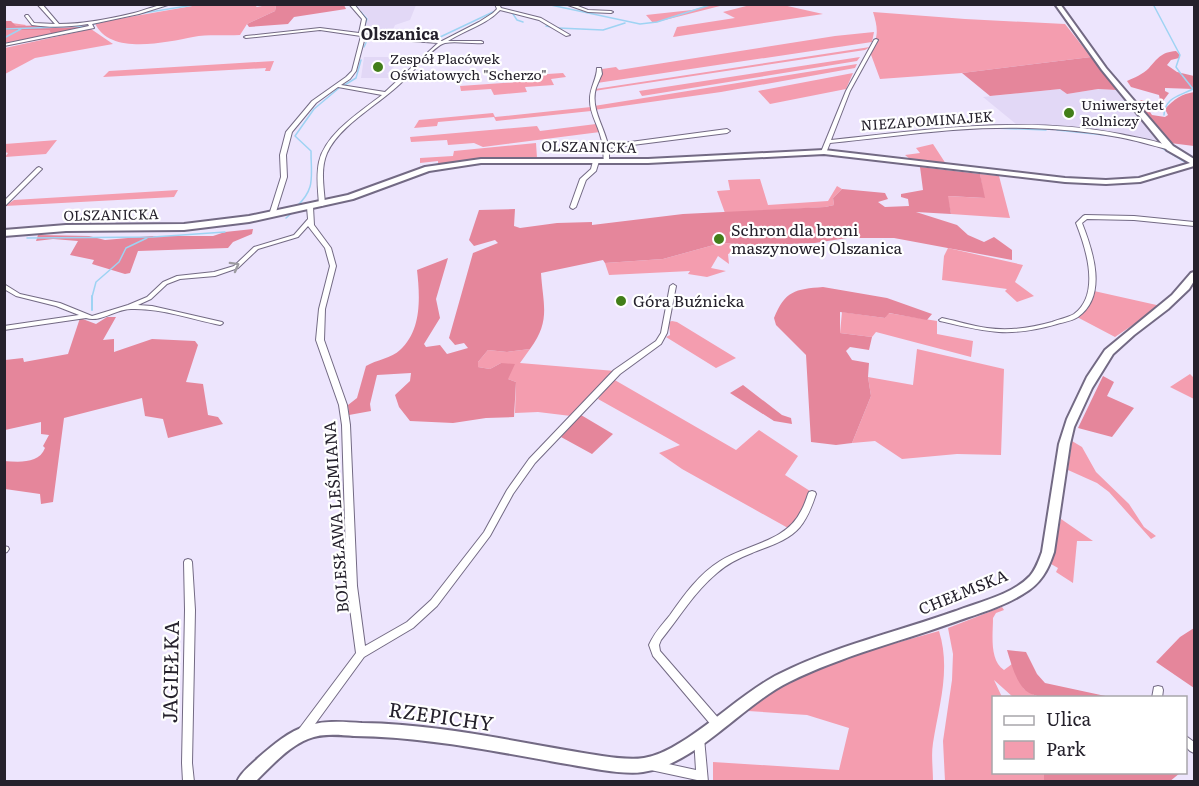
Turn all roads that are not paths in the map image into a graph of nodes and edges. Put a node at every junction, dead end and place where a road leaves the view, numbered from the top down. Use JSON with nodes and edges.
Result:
{"nodes":[{"id":1,"x":39,"y":4,"type":"edge"},
{"id":2,"x":169,"y":4,"type":"edge"},
{"id":3,"x":351,"y":4,"type":"edge"},
{"id":4,"x":567,"y":4,"type":"edge"},
{"id":5,"x":1057,"y":4,"type":"edge"},
{"id":6,"x":498,"y":7,"type":"edge"},
{"id":7,"x":611,"y":12,"type":"dead end"},
{"id":8,"x":27,"y":16,"type":"dead end"},
{"id":9,"x":57,"y":24,"type":"junction"},
{"id":10,"x":91,"y":25,"type":"junction"},
{"id":11,"x":568,"y":35,"type":"dead end"},
{"id":12,"x":363,"y":36,"type":"junction"},
{"id":13,"x":246,"y":37,"type":"dead end"},
{"id":14,"x":876,"y":40,"type":"dead end"},
{"id":15,"x":443,"y":42,"type":"junction"},
{"id":16,"x":481,"y":42,"type":"dead end"},
{"id":17,"x":4,"y":45,"type":"edge"},
{"id":18,"x":599,"y":69,"type":"dead end"},
{"id":19,"x":338,"y":86,"type":"junction"},
{"id":20,"x":373,"y":92,"type":"junction"},
{"id":21,"x":386,"y":94,"type":"junction"},
{"id":22,"x":376,"y":100,"type":"junction"},
{"id":23,"x":727,"y":131,"type":"dead end"},
{"id":24,"x":828,"y":142,"type":"junction"},
{"id":25,"x":607,"y":147,"type":"junction"},
{"id":26,"x":1170,"y":148,"type":"junction"},
{"id":27,"x":824,"y":152,"type":"junction"},
{"id":28,"x":1194,"y":155,"type":"edge"},
{"id":29,"x":596,"y":161,"type":"junction"},
{"id":30,"x":606,"y":161,"type":"junction"},
{"id":31,"x":1194,"y":164,"type":"edge"},
{"id":32,"x":39,"y":169,"type":"dead end"},
{"id":33,"x":322,"y":204,"type":"junction"},
{"id":34,"x":4,"y":205,"type":"edge"},
{"id":35,"x":310,"y":207,"type":"junction"},
{"id":36,"x":573,"y":207,"type":"dead end"},
{"id":37,"x":272,"y":215,"type":"junction"},
{"id":38,"x":310,"y":220,"type":"junction"},
{"id":39,"x":1194,"y":224,"type":"edge"},
{"id":40,"x":4,"y":233,"type":"edge"},
{"id":41,"x":1194,"y":275,"type":"edge"},
{"id":42,"x":4,"y":286,"type":"edge"},
{"id":43,"x":673,"y":286,"type":"dead end"},
{"id":44,"x":127,"y":307,"type":"junction"},
{"id":45,"x":86,"y":316,"type":"junction"},
{"id":46,"x":942,"y":320,"type":"dead end"},
{"id":47,"x":220,"y":323,"type":"dead end"},
{"id":48,"x":4,"y":328,"type":"edge"},
{"id":49,"x":812,"y":494,"type":"dead end"},
{"id":50,"x":188,"y":562,"type":"dead end"},
{"id":51,"x":361,"y":654,"type":"junction"},
{"id":52,"x":716,"y":723,"type":"junction"},
{"id":53,"x":302,"y":734,"type":"junction"},
{"id":54,"x":699,"y":736,"type":"junction"},
{"id":55,"x":648,"y":764,"type":"junction"},
{"id":56,"x":702,"y":779,"type":"edge"},
{"id":57,"x":189,"y":782,"type":"edge"},
{"id":58,"x":244,"y":782,"type":"edge"}],
"edges":[{"from":1,"to":9,"type":"street"},
{"from":2,"to":10,"type":"street"},
{"from":3,"to":12,"type":"street"},
{"from":4,"to":7,"type":"street"},
{"from":5,"to":26,"type":"street"},
{"from":6,"to":11,"type":"street"},
{"from":6,"to":15,"type":"street"},
{"from":8,"to":9,"type":"street"},
{"from":9,"to":10,"type":"street"},
{"from":10,"to":17,"type":"street"},
{"from":12,"to":13,"type":"street"},
{"from":12,"to":15,"type":"street"},
{"from":12,"to":19,"type":"street"},
{"from":14,"to":24,"type":"street"},
{"from":15,"to":16,"type":"street"},
{"from":15,"to":21,"type":"street"},
{"from":18,"to":25,"type":"street"},
{"from":19,"to":20,"type":"street"},
{"from":19,"to":37,"type":"street"},
{"from":20,"to":21,"type":"street"},
{"from":20,"to":22,"type":"street"},
{"from":21,"to":22,"type":"street"},
{"from":22,"to":33,"type":"street"},
{"from":23,"to":25,"type":"street"},
{"from":24,"to":26,"type":"street","name":"NIEZAPOMINAJEK"},
{"from":24,"to":27,"type":"street"},
{"from":25,"to":30,"type":"street"},
{"from":26,"to":28,"type":"street"},
{"from":26,"to":31,"type":"street"},
{"from":27,"to":30,"type":"street","name":"OLSZANICKA"},
{"from":27,"to":31,"type":"street","name":"OLSZANICKA"},
{"from":29,"to":30,"type":"street","name":"OLSZANICKA"},
{"from":29,"to":33,"type":"street","name":"OLSZANICKA"},
{"from":29,"to":36,"type":"street"},
{"from":32,"to":34,"type":"street"},
{"from":33,"to":35,"type":"street","name":"OLSZANICKA"},
{"from":35,"to":37,"type":"street","name":"OLSZANICKA"},
{"from":35,"to":38,"type":"street"},
{"from":37,"to":40,"type":"street","name":"OLSZANICKA"},
{"from":44,"to":38,"type":"street","one_way":true},
{"from":38,"to":51,"type":"street","name":"BOLESŁAWA LEŚMIANA"},
{"from":39,"to":46,"type":"street"},
{"from":41,"to":52,"type":"street","name":"CHEŁMSKA"},
{"from":42,"to":45,"type":"street"},
{"from":43,"to":51,"type":"street"},
{"from":44,"to":45,"type":"street"},
{"from":44,"to":47,"type":"street"},
{"from":45,"to":48,"type":"street"},
{"from":49,"to":52,"type":"street"},
{"from":50,"to":57,"type":"street","name":"JAGIEŁKA"},
{"from":51,"to":53,"type":"street"},
{"from":52,"to":54,"type":"street","name":"CHEŁMSKA"},
{"from":53,"to":55,"type":"street","name":"RZEPICHY"},
{"from":53,"to":58,"type":"street"},
{"from":54,"to":55,"type":"street","name":"CHEŁMSKA"},
{"from":54,"to":56,"type":"street"},
{"from":55,"to":56,"type":"street"}]}
